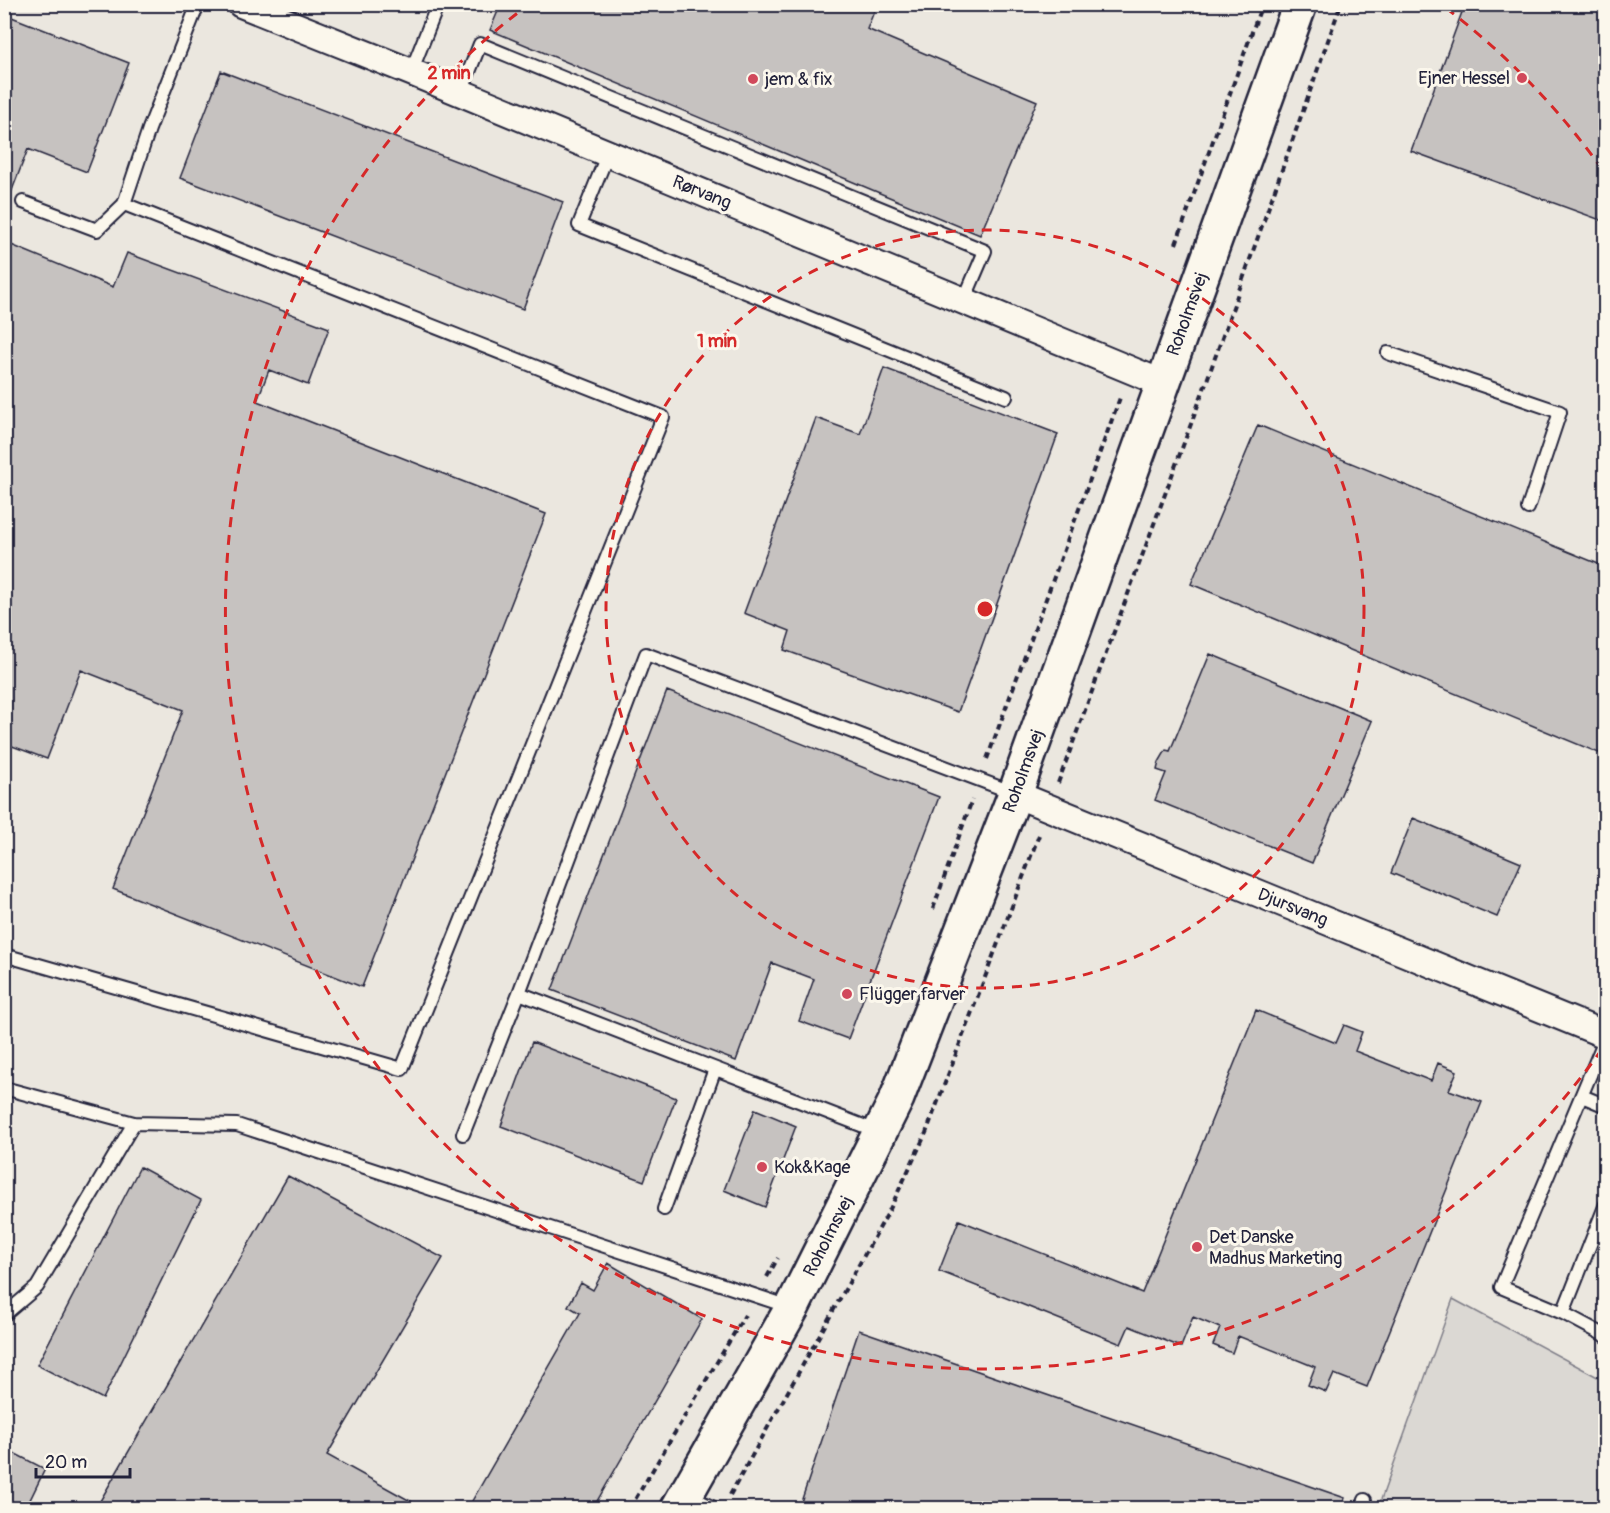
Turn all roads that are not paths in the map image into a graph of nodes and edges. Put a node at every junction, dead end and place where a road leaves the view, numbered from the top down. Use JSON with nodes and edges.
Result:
{"nodes":[{"id":1,"x":198,"y":4,"type":"edge"},
{"id":2,"x":241,"y":4,"type":"edge"},
{"id":3,"x":438,"y":4,"type":"edge"},
{"id":4,"x":1300,"y":4,"type":"edge"},
{"id":5,"x":411,"y":72,"type":"junction"},
{"id":6,"x":461,"y":92,"type":"junction"},
{"id":7,"x":608,"y":153,"type":"junction"},
{"id":8,"x":23,"y":202,"type":"dead end"},
{"id":9,"x":124,"y":204,"type":"junction"},
{"id":10,"x":964,"y":300,"type":"junction"},
{"id":11,"x":1388,"y":352,"type":"dead end"},
{"id":12,"x":1162,"y":383,"type":"junction"},
{"id":13,"x":1006,"y":397,"type":"dead end"},
{"id":14,"x":1528,"y":508,"type":"dead end"},
{"id":15,"x":1015,"y":794,"type":"junction"},
{"id":16,"x":4,"y":955,"type":"edge"},
{"id":17,"x":519,"y":993,"type":"junction"},
{"id":18,"x":1605,"y":1036,"type":"edge"},
{"id":19,"x":715,"y":1069,"type":"junction"},
{"id":20,"x":4,"y":1088,"type":"edge"},
{"id":21,"x":1582,"y":1096,"type":"junction"},
{"id":22,"x":1605,"y":1106,"type":"edge"},
{"id":23,"x":134,"y":1123,"type":"junction"},
{"id":24,"x":880,"y":1132,"type":"junction"},
{"id":25,"x":463,"y":1134,"type":"dead end"},
{"id":26,"x":1605,"y":1204,"type":"edge"},
{"id":27,"x":664,"y":1209,"type":"dead end"},
{"id":28,"x":792,"y":1308,"type":"junction"},
{"id":29,"x":1563,"y":1313,"type":"junction"},
{"id":30,"x":4,"y":1315,"type":"edge"},
{"id":31,"x":1605,"y":1336,"type":"edge"},
{"id":32,"x":693,"y":1504,"type":"edge"}],
"edges":[{"from":1,"to":9,"type":"lane"},
{"from":2,"to":5,"type":"street","name":"Rørvang"},
{"from":3,"to":5,"type":"lane"},
{"from":4,"to":12,"type":"street","name":"Roholmsvej"},
{"from":5,"to":6,"type":"street","name":"Rørvang"},
{"from":6,"to":7,"type":"street","name":"Rørvang"},
{"from":6,"to":10,"type":"lane"},
{"from":7,"to":10,"type":"street","name":"Rørvang"},
{"from":7,"to":13,"type":"lane"},
{"from":8,"to":9,"type":"lane"},
{"from":9,"to":16,"type":"lane"},
{"from":10,"to":12,"type":"street","name":"Rørvang"},
{"from":11,"to":14,"type":"lane"},
{"from":12,"to":15,"type":"street","name":"Roholmsvej"},
{"from":15,"to":17,"type":"lane","name":"Djursvang"},
{"from":15,"to":18,"type":"street","name":"Djursvang"},
{"from":15,"to":24,"type":"street","name":"Roholmsvej"},
{"from":17,"to":19,"type":"lane"},
{"from":17,"to":25,"type":"lane"},
{"from":18,"to":21,"type":"lane"},
{"from":19,"to":24,"type":"lane"},
{"from":19,"to":27,"type":"lane"},
{"from":20,"to":23,"type":"lane"},
{"from":21,"to":22,"type":"lane"},
{"from":21,"to":29,"type":"lane"},
{"from":23,"to":28,"type":"lane"},
{"from":23,"to":30,"type":"lane"},
{"from":24,"to":28,"type":"street","name":"Roholmsvej"},
{"from":26,"to":29,"type":"lane"},
{"from":28,"to":32,"type":"street","name":"Roholmsvej"},
{"from":29,"to":31,"type":"lane"}]}
